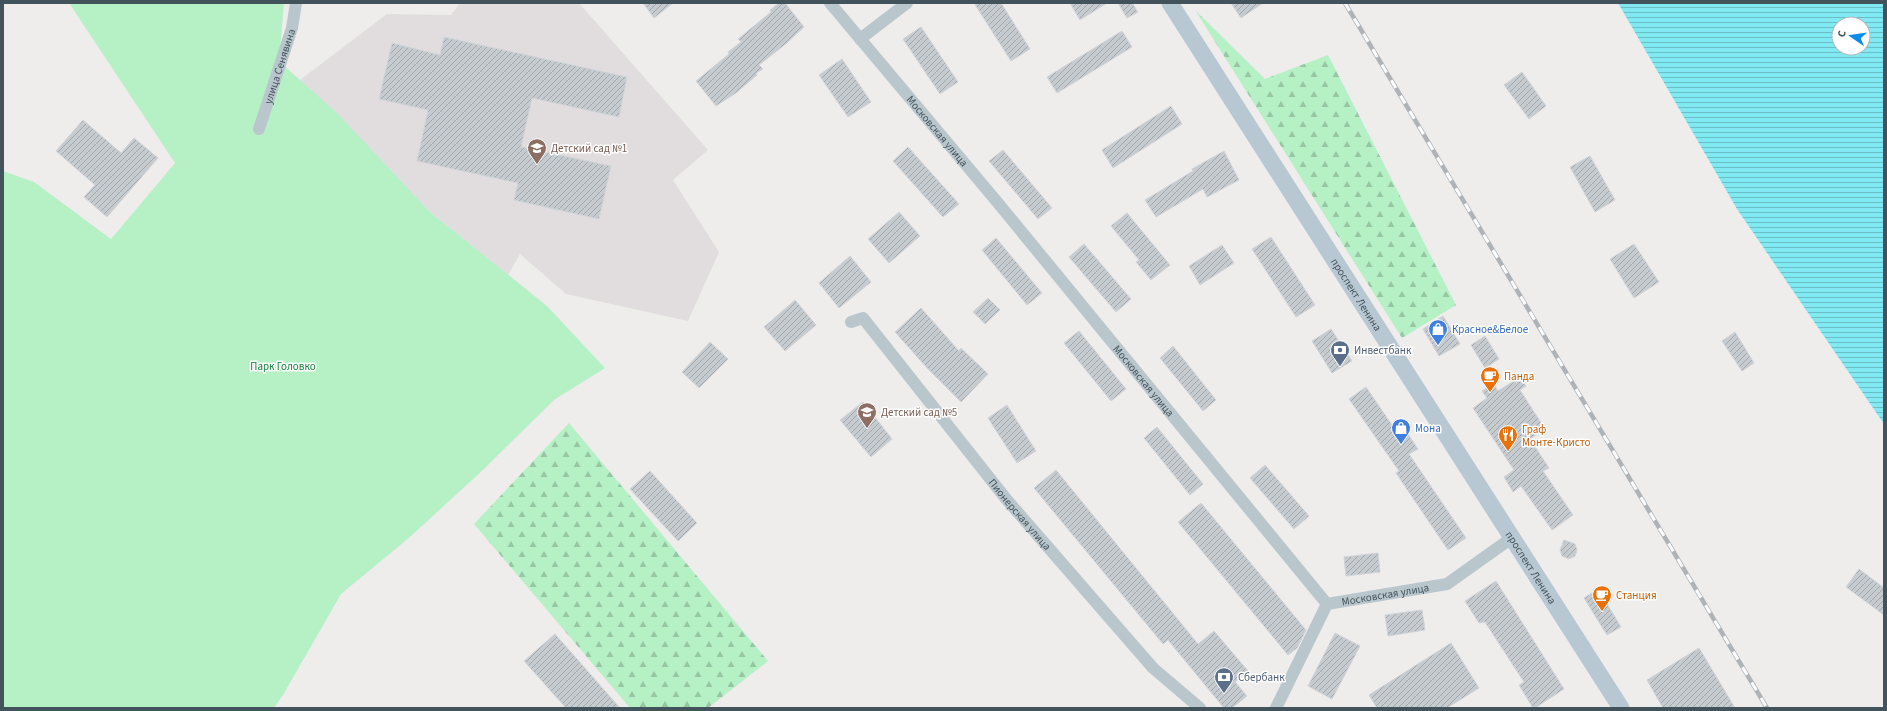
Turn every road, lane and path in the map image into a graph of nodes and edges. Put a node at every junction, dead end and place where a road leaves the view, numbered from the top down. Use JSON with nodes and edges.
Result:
{"nodes":[{"id":1,"x":296,"y":3,"type":"edge"},
{"id":2,"x":830,"y":3,"type":"edge"},
{"id":3,"x":906,"y":3,"type":"edge"},
{"id":4,"x":1170,"y":3,"type":"edge"},
{"id":5,"x":860,"y":39,"type":"junction"},
{"id":6,"x":259,"y":129,"type":"dead end"},
{"id":7,"x":851,"y":322,"type":"dead end"},
{"id":8,"x":1513,"y":537,"type":"junction"},
{"id":9,"x":1327,"y":604,"type":"junction"},
{"id":10,"x":1200,"y":708,"type":"edge"},
{"id":11,"x":1276,"y":708,"type":"edge"},
{"id":12,"x":1621,"y":708,"type":"edge"}],
"edges":[{"from":1,"to":6,"type":"street","name":"улица Сенявина"},
{"from":2,"to":5,"type":"street","name":"Московская улица"},
{"from":3,"to":5,"type":"street"},
{"from":4,"to":8,"type":"main road","name":"проспект Ленина"},
{"from":5,"to":9,"type":"street","name":"Московская улица"},
{"from":7,"to":10,"type":"street","name":"Пионерская улица"},
{"from":8,"to":9,"type":"street","name":"Московская улица"},
{"from":8,"to":12,"type":"main road","name":"проспект Ленина"},
{"from":9,"to":11,"type":"street"}]}
